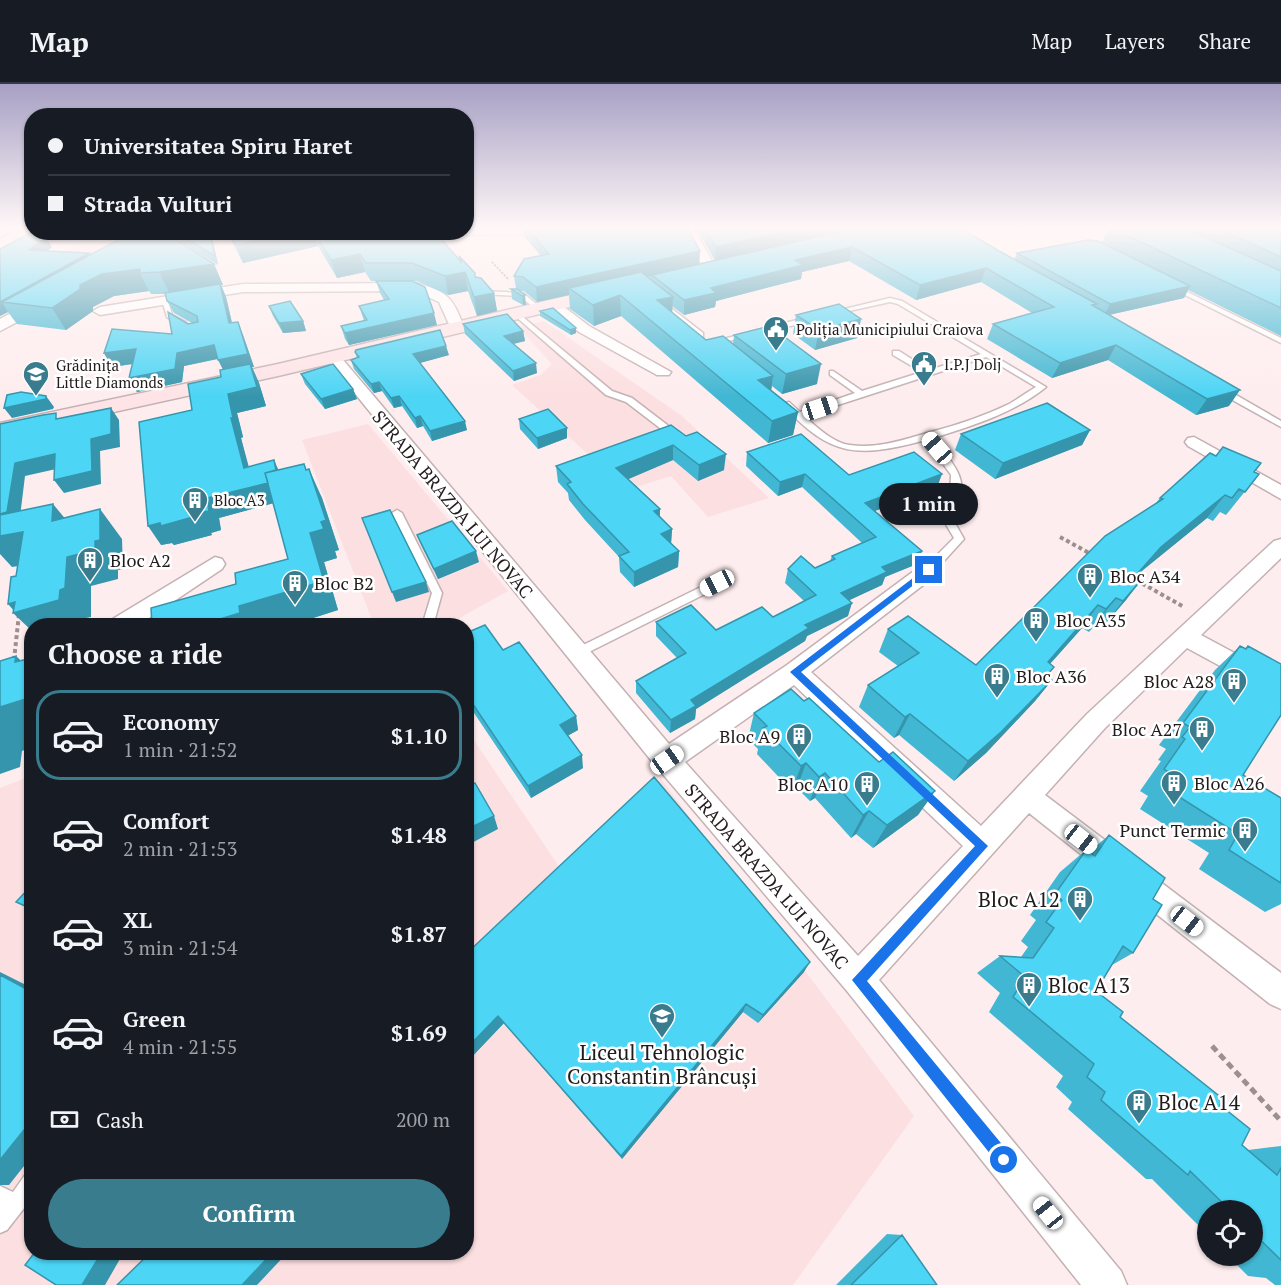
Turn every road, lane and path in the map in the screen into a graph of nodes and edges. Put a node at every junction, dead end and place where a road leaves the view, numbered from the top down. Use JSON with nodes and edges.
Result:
{"nodes":[{"id":1,"x":238,"y":285,"type":"edge"},
{"id":2,"x":1169,"y":285,"type":"edge"},
{"id":3,"x":631,"y":286,"type":"edge"},
{"id":4,"x":243,"y":288,"type":"junction"},
{"id":5,"x":62,"y":291,"type":"edge"},
{"id":6,"x":482,"y":293,"type":"edge"},
{"id":7,"x":656,"y":299,"type":"edge"},
{"id":8,"x":165,"y":300,"type":"junction"},
{"id":9,"x":547,"y":306,"type":"junction"},
{"id":10,"x":100,"y":310,"type":"dead end"},
{"id":11,"x":516,"y":314,"type":"junction"},
{"id":12,"x":0,"y":326,"type":"edge"},
{"id":13,"x":189,"y":327,"type":"edge"},
{"id":14,"x":457,"y":328,"type":"junction"},
{"id":15,"x":1281,"y":341,"type":"edge"},
{"id":16,"x":709,"y":343,"type":"junction"},
{"id":17,"x":718,"y":350,"type":"edge"},
{"id":18,"x":896,"y":353,"type":"dead end"},
{"id":19,"x":986,"y":355,"type":"junction"},
{"id":20,"x":333,"y":357,"type":"junction"},
{"id":21,"x":663,"y":372,"type":"dead end"},
{"id":22,"x":833,"y":373,"type":"dead end"},
{"id":23,"x":928,"y":373,"type":"junction"},
{"id":24,"x":1210,"y":384,"type":"edge"},
{"id":25,"x":861,"y":394,"type":"junction"},
{"id":26,"x":781,"y":400,"type":"edge"},
{"id":27,"x":799,"y":415,"type":"junction"},
{"id":28,"x":1281,"y":424,"type":"edge"},
{"id":29,"x":0,"y":429,"type":"edge"},
{"id":30,"x":927,"y":436,"type":"junction"},
{"id":31,"x":1194,"y":442,"type":"dead end"},
{"id":32,"x":686,"y":443,"type":"edge"},
{"id":33,"x":1281,"y":493,"type":"edge"},
{"id":34,"x":398,"y":513,"type":"dead end"},
{"id":35,"x":1060,"y":537,"type":"dead end"},
{"id":36,"x":1281,"y":546,"type":"edge"},
{"id":37,"x":1101,"y":560,"type":"edge"},
{"id":38,"x":215,"y":564,"type":"dead end"},
{"id":39,"x":929,"y":570,"type":"joint"},
{"id":40,"x":1132,"y":578,"type":"edge"},
{"id":41,"x":717,"y":583,"type":"dead end"},
{"id":42,"x":20,"y":604,"type":"edge"},
{"id":43,"x":131,"y":618,"type":"edge"},
{"id":44,"x":429,"y":618,"type":"edge"},
{"id":45,"x":1205,"y":619,"type":"junction"},
{"id":46,"x":1186,"y":637,"type":"junction"},
{"id":47,"x":578,"y":653,"type":"junction"},
{"id":48,"x":14,"y":662,"type":"edge"},
{"id":49,"x":795,"y":672,"type":"junction"},
{"id":50,"x":1281,"y":688,"type":"edge"},
{"id":51,"x":667,"y":760,"type":"junction"},
{"id":52,"x":1028,"y":797,"type":"junction"},
{"id":53,"x":983,"y":846,"type":"junction"},
{"id":54,"x":858,"y":980,"type":"junction"},
{"id":55,"x":1281,"y":993,"type":"edge"},
{"id":56,"x":1212,"y":1046,"type":"dead end"},
{"id":57,"x":1281,"y":1121,"type":"edge"},
{"id":58,"x":24,"y":1188,"type":"edge"},
{"id":59,"x":8,"y":1199,"type":"edge"},
{"id":60,"x":0,"y":1223,"type":"edge"},
{"id":61,"x":1107,"y":1285,"type":"edge"}],
"edges":[{"from":1,"to":4,"type":"street"},
{"from":2,"to":15,"type":"lane"},
{"from":3,"to":9,"type":"main road"},
{"from":4,"to":8,"type":"street"},
{"from":4,"to":14,"type":"street"},
{"from":5,"to":12,"type":"street"},
{"from":6,"to":9,"type":"lane"},
{"from":7,"to":16,"type":"lane"},
{"from":8,"to":10,"type":"street"},
{"from":8,"to":13,"type":"lane"},
{"from":9,"to":11,"type":"main road"},
{"from":9,"to":21,"type":"street"},
{"from":11,"to":14,"type":"main road"},
{"from":11,"to":32,"type":"lane"},
{"from":14,"to":20,"type":"main road"},
{"from":16,"to":17,"type":"lane"},
{"from":16,"to":19,"type":"lane"},
{"from":18,"to":23,"type":"lane"},
{"from":19,"to":23,"type":"lane"},
{"from":19,"to":30,"type":"lane"},
{"from":20,"to":29,"type":"main road"},
{"from":20,"to":47,"type":"street","name":"STRADA BRAZDA LUI NOVAC"},
{"from":22,"to":25,"type":"lane"},
{"from":23,"to":25,"type":"lane"},
{"from":24,"to":28,"type":"lane"},
{"from":25,"to":27,"type":"lane"},
{"from":26,"to":27,"type":"lane"},
{"from":27,"to":30,"type":"lane"},
{"from":30,"to":39,"type":"lane"},
{"from":31,"to":33,"type":"street"},
{"from":34,"to":44,"type":"lane"},
{"from":35,"to":37,"type":"path"},
{"from":36,"to":45,"type":"street"},
{"from":38,"to":43,"type":"street"},
{"from":39,"to":49,"type":"street"},
{"from":40,"to":45,"type":"path"},
{"from":41,"to":47,"type":"lane"},
{"from":42,"to":48,"type":"path"},
{"from":45,"to":46,"type":"street"},
{"from":46,"to":50,"type":"street"},
{"from":46,"to":52,"type":"street"},
{"from":47,"to":51,"type":"street","name":"STRADA BRAZDA LUI NOVAC"},
{"from":49,"to":51,"type":"street"},
{"from":49,"to":53,"type":"street"},
{"from":51,"to":54,"type":"street","name":"STRADA BRAZDA LUI NOVAC"},
{"from":52,"to":53,"type":"street"},
{"from":52,"to":55,"type":"street"},
{"from":53,"to":54,"type":"street"},
{"from":54,"to":61,"type":"street","name":"STRADA BRAZDA LUI NOVAC"},
{"from":56,"to":57,"type":"path"},
{"from":58,"to":59,"type":"lane"},
{"from":59,"to":60,"type":"lane"}]}
